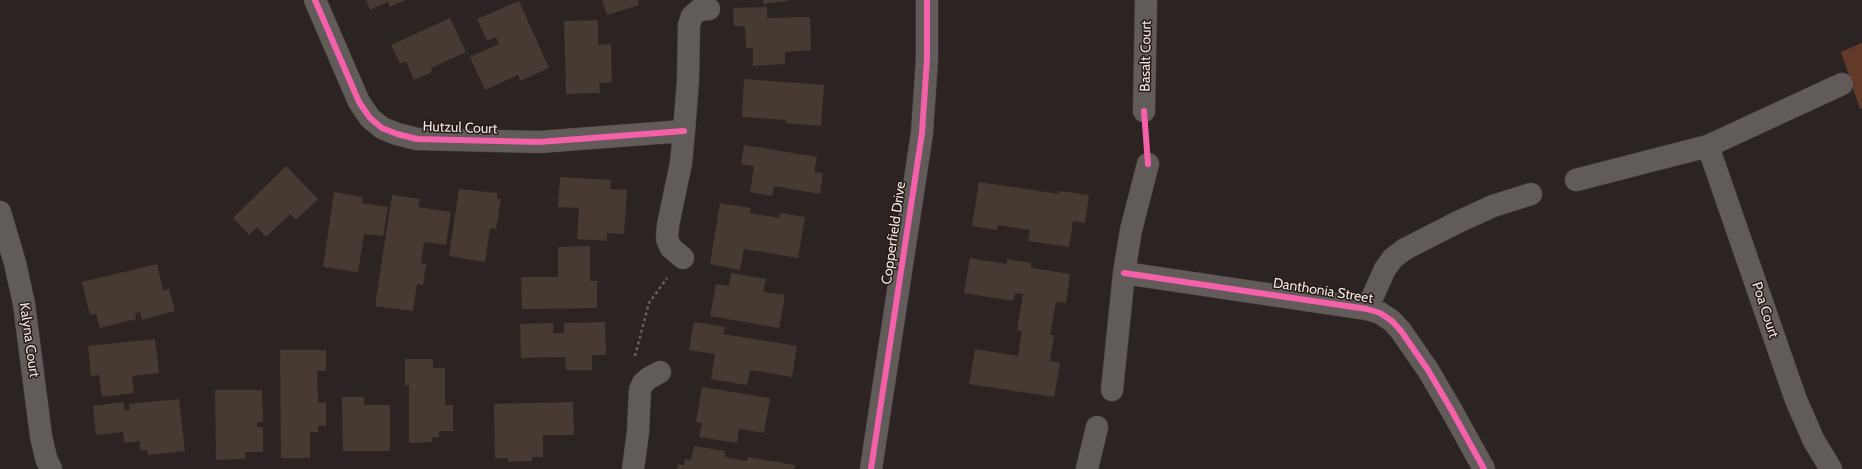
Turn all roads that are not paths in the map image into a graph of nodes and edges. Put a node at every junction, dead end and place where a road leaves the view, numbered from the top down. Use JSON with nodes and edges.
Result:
{"nodes":[{"id":1,"x":315,"y":0,"type":"edge"},
{"id":2,"x":927,"y":0,"type":"edge"},
{"id":3,"x":1146,"y":0,"type":"edge"},
{"id":4,"x":709,"y":9,"type":"dead end"},
{"id":5,"x":1842,"y":84,"type":"dead end"},
{"id":6,"x":1144,"y":111,"type":"dead end"},
{"id":7,"x":684,"y":131,"type":"junction"},
{"id":8,"x":1708,"y":146,"type":"junction"},
{"id":9,"x":1148,"y":164,"type":"dead end"},
{"id":10,"x":1576,"y":180,"type":"dead end"},
{"id":11,"x":1531,"y":194,"type":"dead end"},
{"id":12,"x":0,"y":212,"type":"edge"},
{"id":13,"x":680,"y":256,"type":"road end"},
{"id":14,"x":1124,"y":273,"type":"junction"},
{"id":15,"x":1367,"y":309,"type":"junction"},
{"id":16,"x":660,"y":372,"type":"dead end"},
{"id":17,"x":1112,"y":390,"type":"dead end"},
{"id":18,"x":1097,"y":427,"type":"dead end"},
{"id":19,"x":51,"y":469,"type":"edge"},
{"id":20,"x":633,"y":469,"type":"edge"},
{"id":21,"x":871,"y":469,"type":"edge"},
{"id":22,"x":1087,"y":469,"type":"edge"},
{"id":23,"x":1484,"y":469,"type":"edge"},
{"id":24,"x":1831,"y":469,"type":"edge"}],
"edges":[{"from":1,"to":7,"type":"street","name":"Hutzul Court"},
{"from":2,"to":21,"type":"street","name":"Copperfield Drive"},
{"from":3,"to":6,"type":"street","name":"Basalt Court"},
{"from":4,"to":7,"type":"street"},
{"from":5,"to":8,"type":"street"},
{"from":7,"to":13,"type":"street"},
{"from":8,"to":10,"type":"street"},
{"from":8,"to":24,"type":"street","name":"Poa Court"},
{"from":9,"to":14,"type":"street"},
{"from":11,"to":15,"type":"street","name":"Danthonia Street"},
{"from":12,"to":19,"type":"street","name":"Kalyna Court"},
{"from":14,"to":15,"type":"street","name":"Danthonia Street"},
{"from":14,"to":17,"type":"street"},
{"from":15,"to":23,"type":"street","name":"Danthonia Street"},
{"from":16,"to":20,"type":"street"},
{"from":18,"to":22,"type":"street"}]}
